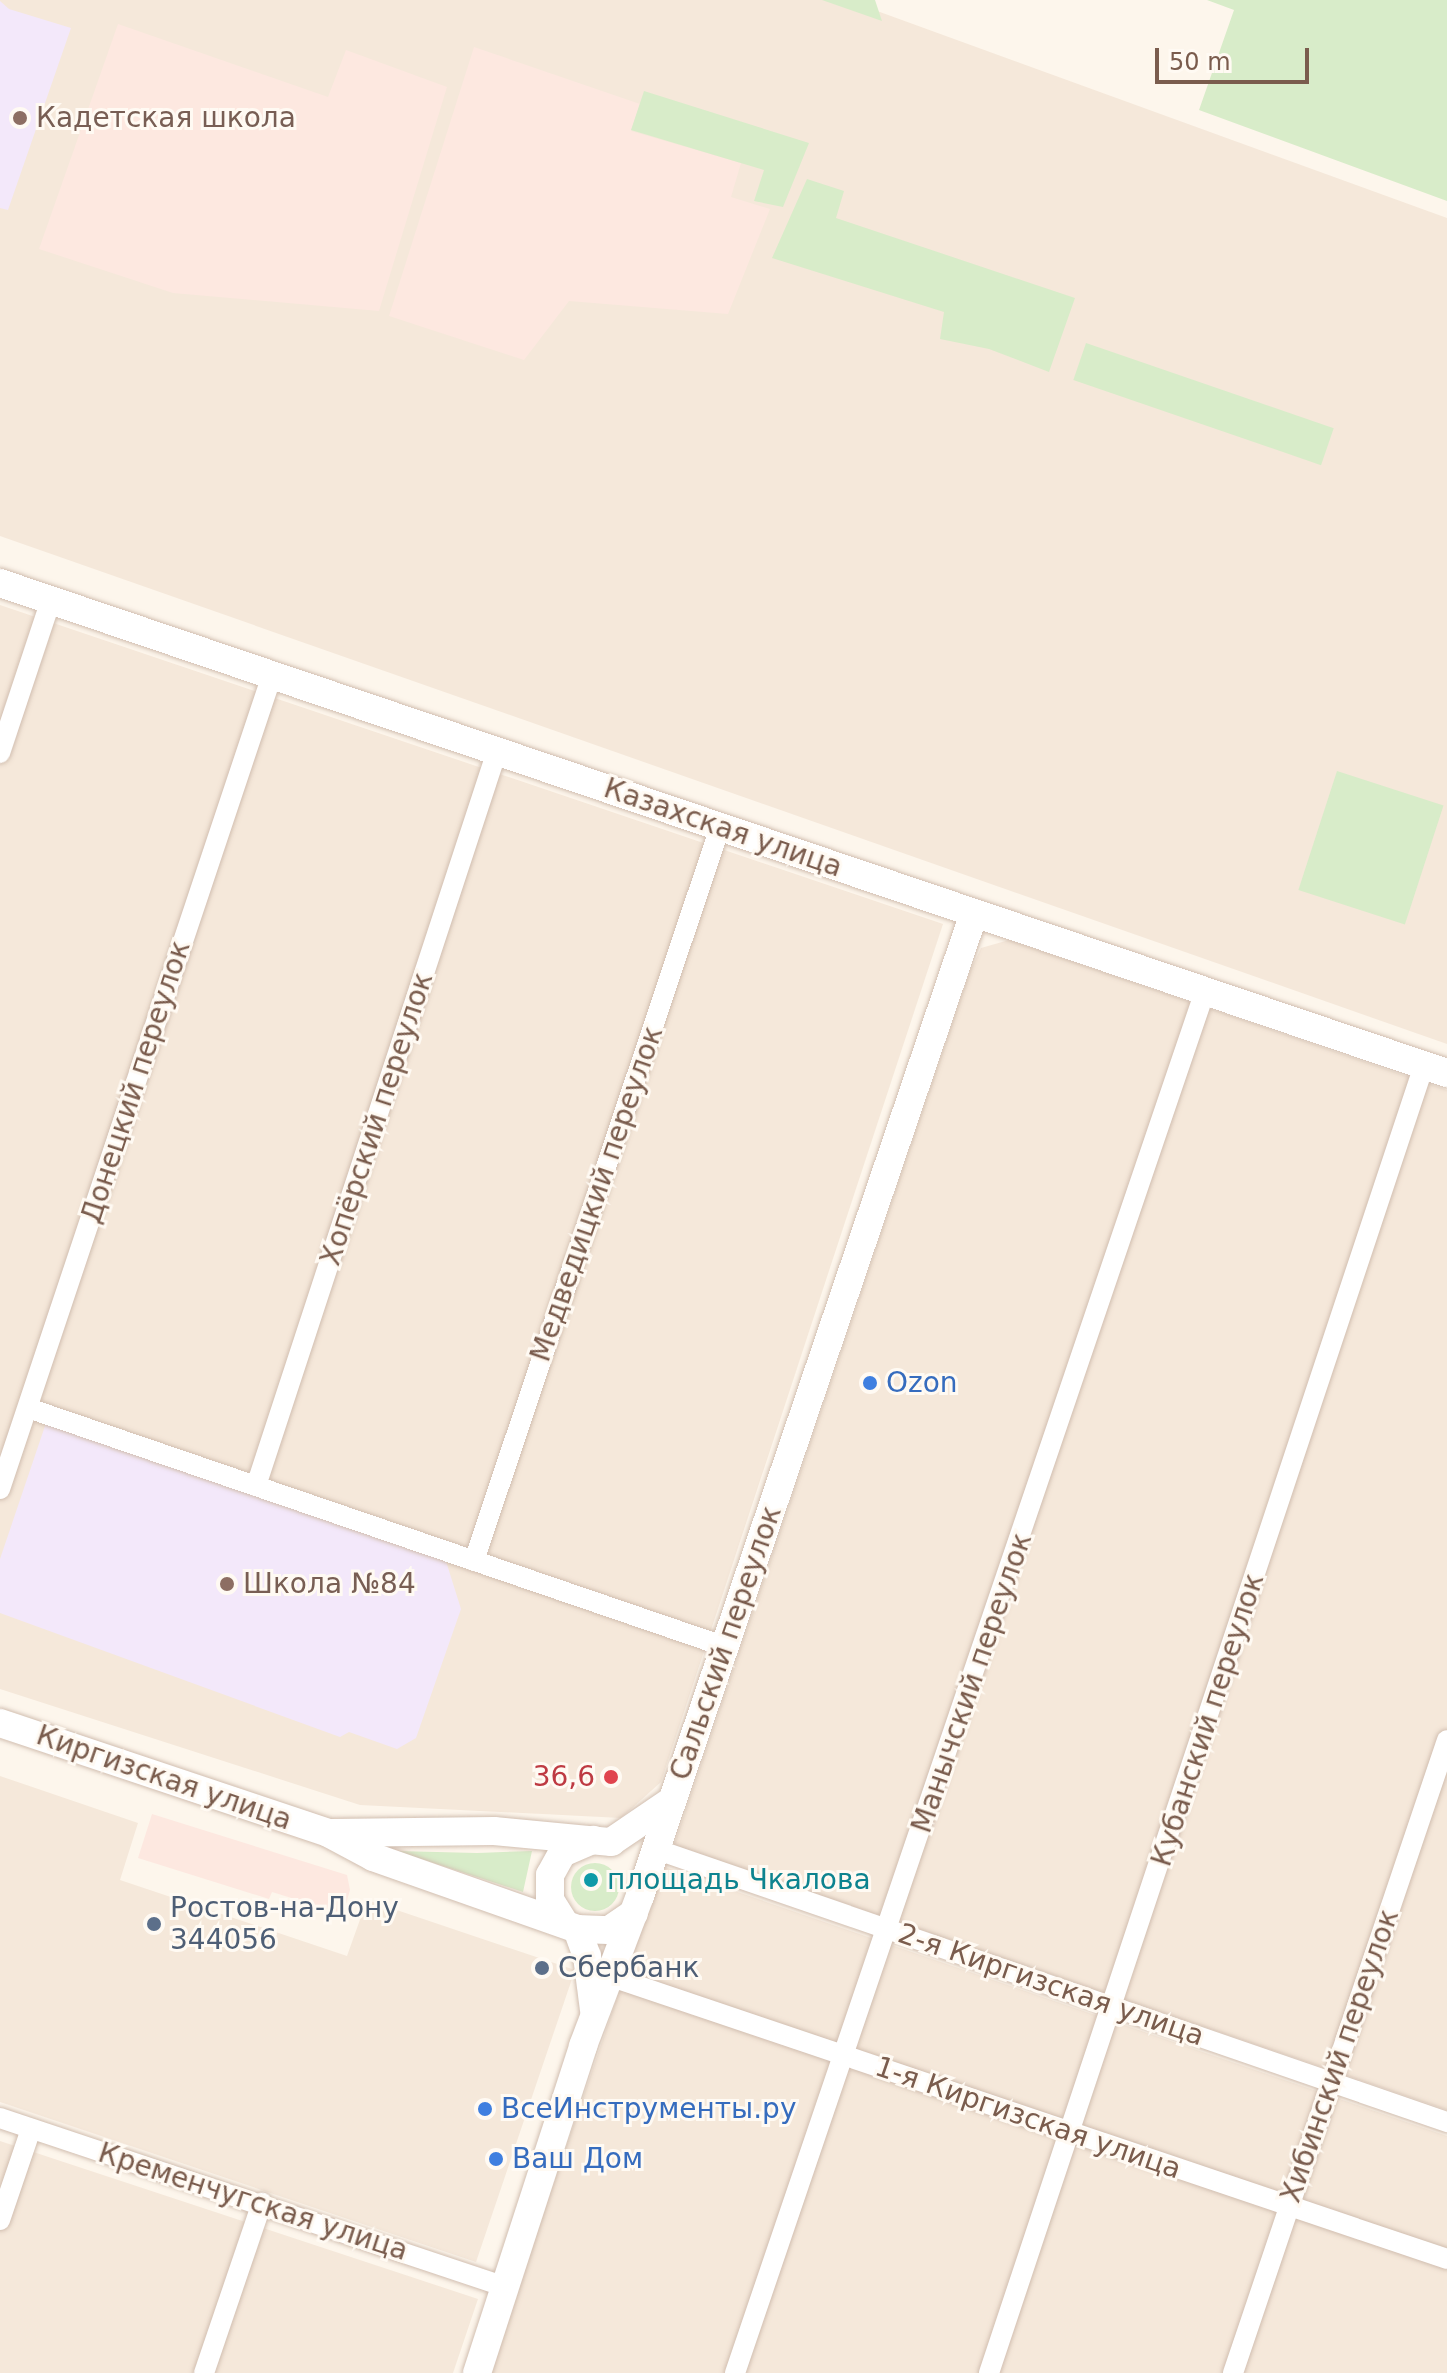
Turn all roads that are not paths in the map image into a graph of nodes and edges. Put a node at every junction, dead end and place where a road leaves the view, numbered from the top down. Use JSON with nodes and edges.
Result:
{"nodes":[{"id":1,"x":0,"y":583,"type":"edge"},
{"id":2,"x":51,"y":600,"type":"junction"},
{"id":3,"x":272,"y":675,"type":"junction"},
{"id":4,"x":497,"y":751,"type":"junction"},
{"id":5,"x":0,"y":753,"type":"edge"},
{"id":6,"x":720,"y":827,"type":"junction"},
{"id":7,"x":974,"y":913,"type":"junction"},
{"id":8,"x":1205,"y":991,"type":"junction"},
{"id":9,"x":1436,"y":1069,"type":"edge"},
{"id":10,"x":28,"y":1408,"type":"junction"},
{"id":11,"x":256,"y":1486,"type":"junction"},
{"id":12,"x":0,"y":1489,"type":"edge"},
{"id":13,"x":474,"y":1561,"type":"junction"},
{"id":14,"x":726,"y":1647,"type":"junction"},
{"id":15,"x":0,"y":1723,"type":"edge"},
{"id":16,"x":1447,"y":1740,"type":"edge"},
{"id":17,"x":672,"y":1801,"type":"junction"},
{"id":18,"x":328,"y":1833,"type":"junction"},
{"id":19,"x":602,"y":1841,"type":"junction"},
{"id":20,"x":655,"y":1849,"type":"junction"},
{"id":21,"x":637,"y":1905,"type":"junction"},
{"id":22,"x":571,"y":1926,"type":"junction"},
{"id":23,"x":889,"y":1929,"type":"junction"},
{"id":24,"x":609,"y":1976,"type":"junction"},
{"id":25,"x":1113,"y":2007,"type":"junction"},
{"id":26,"x":594,"y":2013,"type":"junction"},
{"id":27,"x":844,"y":2056,"type":"junction"},
{"id":28,"x":1331,"y":2082,"type":"junction"},
{"id":29,"x":0,"y":2118,"type":"edge"},
{"id":30,"x":1447,"y":2122,"type":"edge"},
{"id":31,"x":31,"y":2129,"type":"junction"},
{"id":32,"x":1071,"y":2132,"type":"junction"},
{"id":33,"x":262,"y":2203,"type":"junction"},
{"id":34,"x":1289,"y":2206,"type":"junction"},
{"id":35,"x":0,"y":2220,"type":"edge"},
{"id":36,"x":1447,"y":2259,"type":"edge"},
{"id":37,"x":506,"y":2287,"type":"junction"},
{"id":38,"x":204,"y":2373,"type":"edge"},
{"id":39,"x":477,"y":2373,"type":"edge"},
{"id":40,"x":735,"y":2373,"type":"edge"},
{"id":41,"x":989,"y":2373,"type":"edge"},
{"id":42,"x":1233,"y":2373,"type":"edge"}],
"edges":[{"from":1,"to":2,"type":"main road","name":"Казахская улица"},
{"from":2,"to":3,"type":"main road","name":"Казахская улица"},
{"from":2,"to":5,"type":"street"},
{"from":3,"to":4,"type":"main road","name":"Казахская улица"},
{"from":3,"to":10,"type":"street","name":"Донецкий переулок"},
{"from":4,"to":6,"type":"main road","name":"Казахская улица"},
{"from":4,"to":11,"type":"street","name":"Хопёрский переулок"},
{"from":6,"to":7,"type":"main road","name":"Казахская улица"},
{"from":6,"to":13,"type":"street","name":"Медведицкий переулок"},
{"from":7,"to":8,"type":"main road","name":"Казахская улица"},
{"from":7,"to":14,"type":"main road","name":"Сальский переулок"},
{"from":8,"to":9,"type":"main road","name":"Казахская улица"},
{"from":8,"to":23,"type":"street","name":"Манычский переулок"},
{"from":9,"to":25,"type":"street","name":"Кубанский переулок"},
{"from":10,"to":11,"type":"street"},
{"from":10,"to":12,"type":"street","name":"Донецкий переулок"},
{"from":11,"to":13,"type":"street"},
{"from":13,"to":14,"type":"street"},
{"from":14,"to":17,"type":"main road","name":"Сальский переулок"},
{"from":15,"to":18,"type":"main road","name":"Киргизская улица"},
{"from":16,"to":28,"type":"street","name":"Хибинский переулок"},
{"from":17,"to":19,"type":"main road"},
{"from":17,"to":20,"type":"main road","name":"Сальский переулок"},
{"from":18,"to":19,"type":"main road","name":"Киргизская улица"},
{"from":18,"to":22,"type":"main road","name":"Киргизская улица"},
{"from":19,"to":21,"type":"main road"},
{"from":19,"to":22,"type":"main road"},
{"from":20,"to":21,"type":"main road","name":"Сальский переулок"},
{"from":20,"to":23,"type":"street","name":"2-я Киргизская улица"},
{"from":21,"to":22,"type":"main road"},
{"from":21,"to":24,"type":"main road","name":"Сальский переулок"},
{"from":22,"to":26,"type":"main road"},
{"from":23,"to":25,"type":"street","name":"2-я Киргизская улица"},
{"from":23,"to":27,"type":"street","name":"Манычский переулок"},
{"from":24,"to":26,"type":"main road","name":"Сальский переулок"},
{"from":24,"to":27,"type":"street","name":"1-я Киргизская улица"},
{"from":25,"to":28,"type":"street","name":"2-я Киргизская улица"},
{"from":25,"to":32,"type":"street","name":"Кубанский переулок"},
{"from":26,"to":37,"type":"main road","name":"Сальский переулок"},
{"from":27,"to":32,"type":"street","name":"1-я Киргизская улица"},
{"from":27,"to":40,"type":"street","name":"Манычский переулок"},
{"from":28,"to":30,"type":"street","name":"2-я Киргизская улица"},
{"from":28,"to":34,"type":"street","name":"Хибинский переулок"},
{"from":29,"to":31,"type":"street","name":"Кременчугская улица"},
{"from":31,"to":33,"type":"street","name":"Кременчугская улица"},
{"from":31,"to":35,"type":"street"},
{"from":32,"to":34,"type":"street","name":"1-я Киргизская улица"},
{"from":32,"to":41,"type":"street","name":"Кубанский переулок"},
{"from":33,"to":37,"type":"street","name":"Кременчугская улица"},
{"from":33,"to":38,"type":"street"},
{"from":34,"to":36,"type":"street","name":"1-я Киргизская улица"},
{"from":34,"to":42,"type":"street","name":"Хибинский переулок"},
{"from":37,"to":39,"type":"main road","name":"Сальский переулок"}]}
